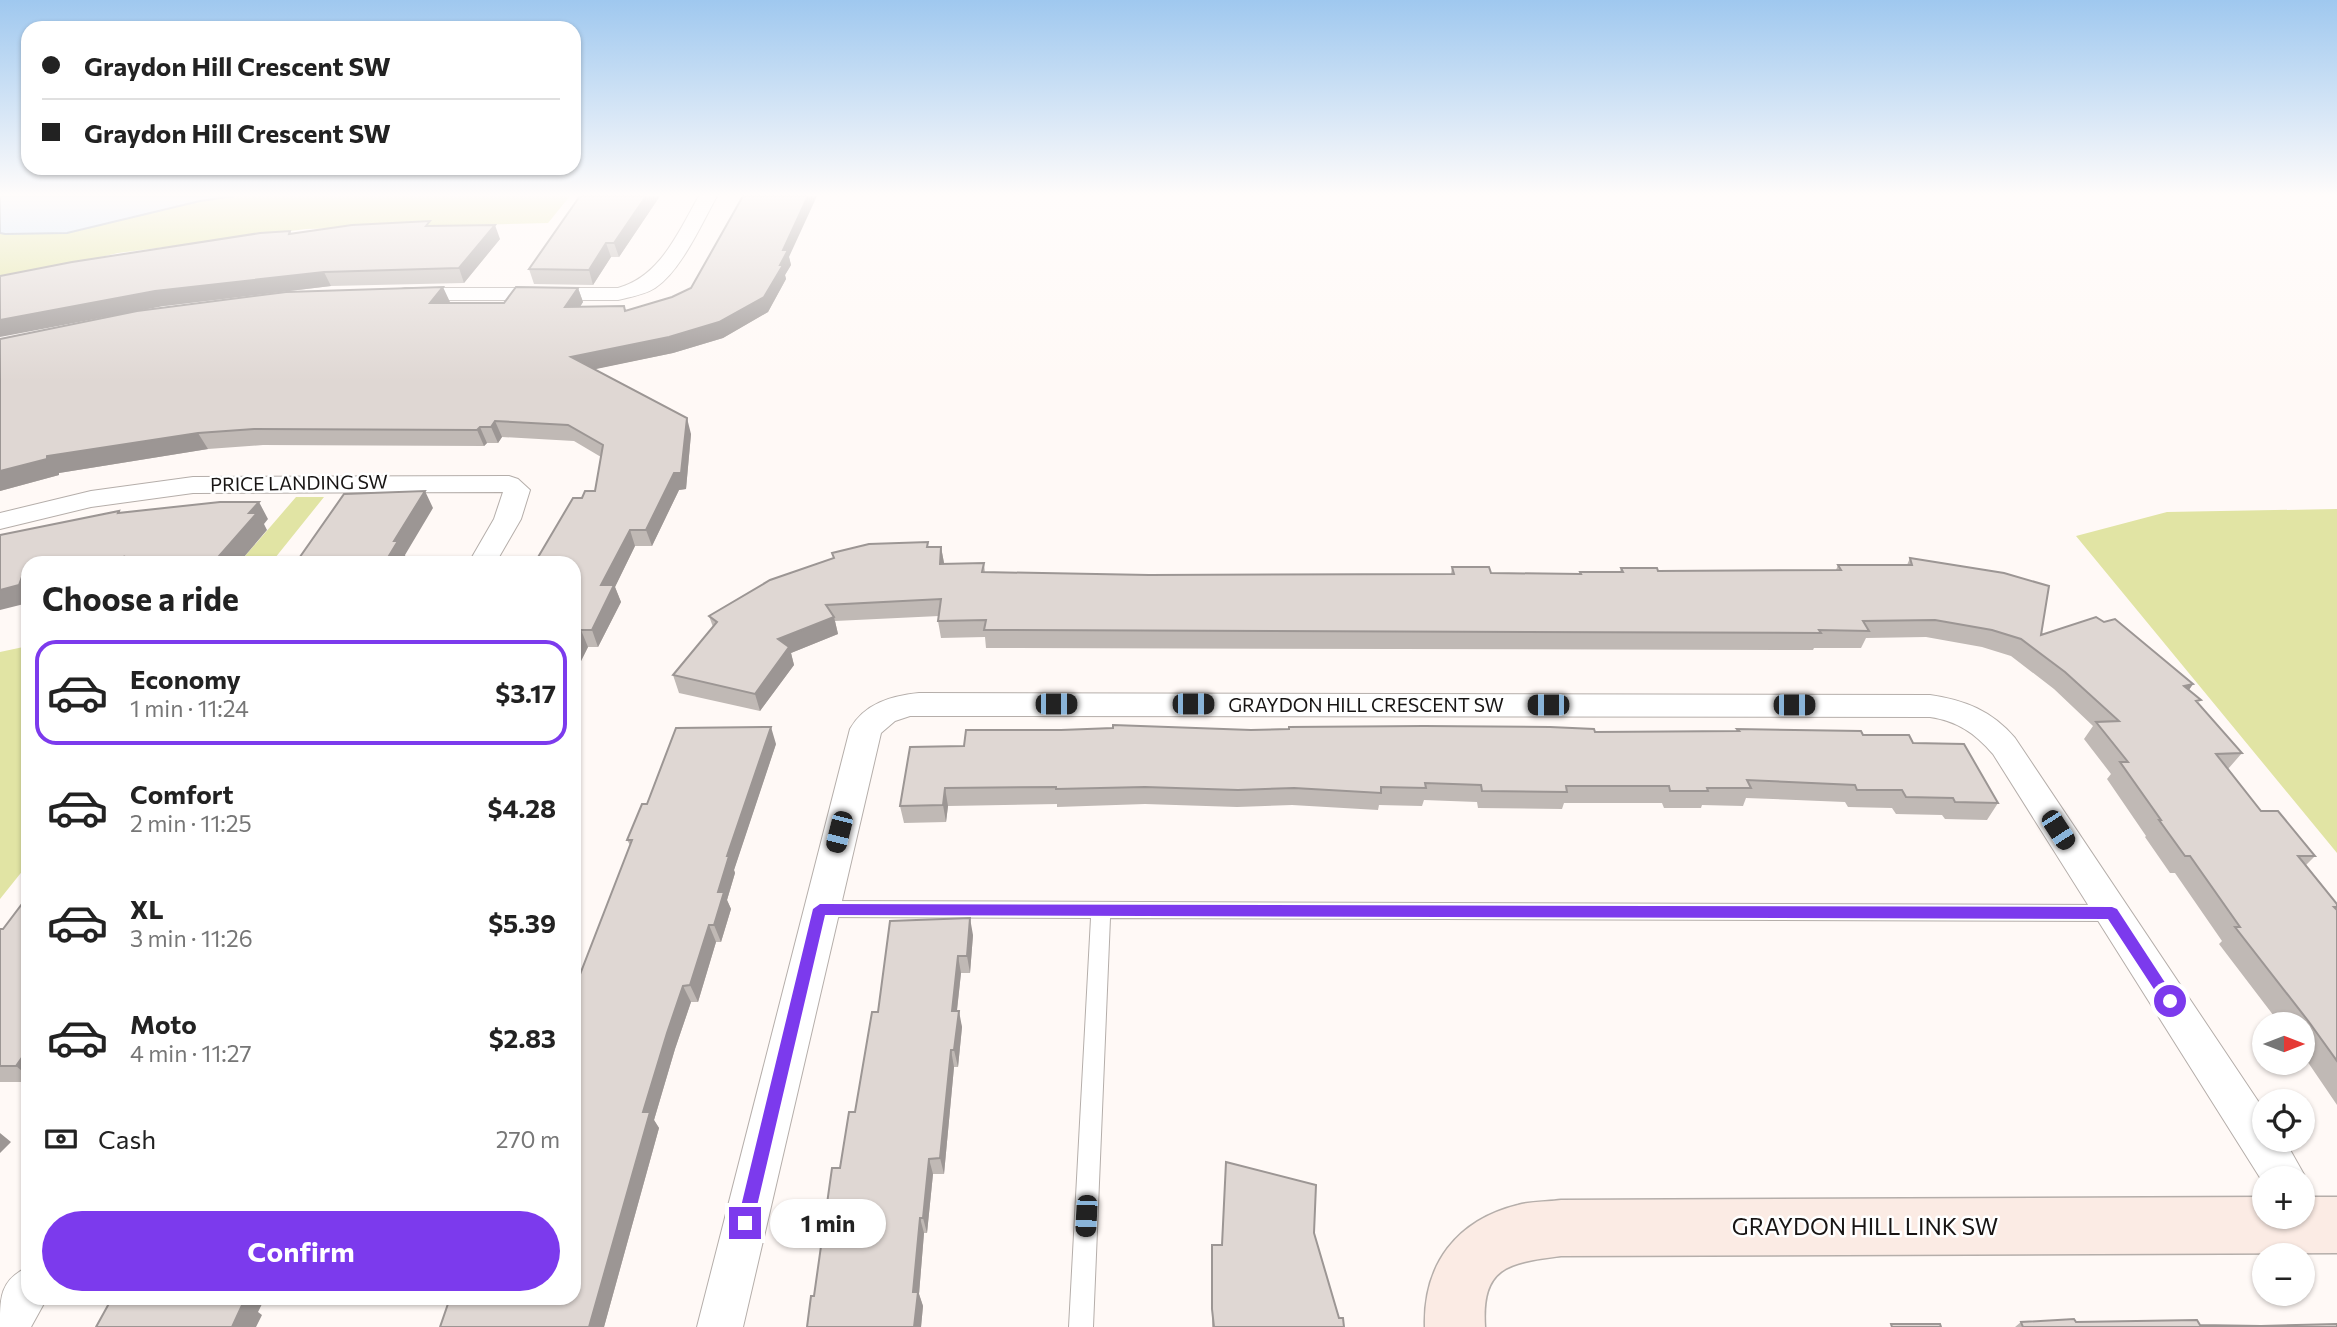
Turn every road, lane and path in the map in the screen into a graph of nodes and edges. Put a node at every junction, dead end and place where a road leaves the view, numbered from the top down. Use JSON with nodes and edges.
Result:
{"nodes":[{"id":1,"x":670,"y":258,"type":"edge"},
{"id":2,"x":385,"y":294,"type":"edge"},
{"id":3,"x":0,"y":521,"type":"edge"},
{"id":4,"x":486,"y":556,"type":"edge"},
{"id":5,"x":820,"y":909,"type":"junction"},
{"id":6,"x":1101,"y":912,"type":"junction"},
{"id":7,"x":2112,"y":913,"type":"junction"},
{"id":8,"x":2277,"y":1166,"type":"edge"},
{"id":9,"x":2319,"y":1219,"type":"edge"},
{"id":10,"x":21,"y":1301,"type":"edge"},
{"id":11,"x":5,"y":1327,"type":"edge"},
{"id":12,"x":720,"y":1327,"type":"edge"},
{"id":13,"x":1081,"y":1327,"type":"edge"},
{"id":14,"x":1455,"y":1327,"type":"edge"}],
"edges":[{"from":1,"to":2,"type":"street"},
{"from":3,"to":4,"type":"street","name":"PRICE LANDING SW"},
{"from":5,"to":6,"type":"lane"},
{"from":5,"to":7,"type":"street","name":"GRAYDON HILL CRESCENT SW"},
{"from":5,"to":12,"type":"street","name":"GRAYDON HILL CRESCENT SW"},
{"from":6,"to":7,"type":"lane"},
{"from":6,"to":13,"type":"lane"},
{"from":7,"to":8,"type":"street","name":"GRAYDON HILL CRESCENT SW"},
{"from":9,"to":14,"type":"street","name":"GRAYDON HILL LINK SW"},
{"from":10,"to":11,"type":"street"}]}
